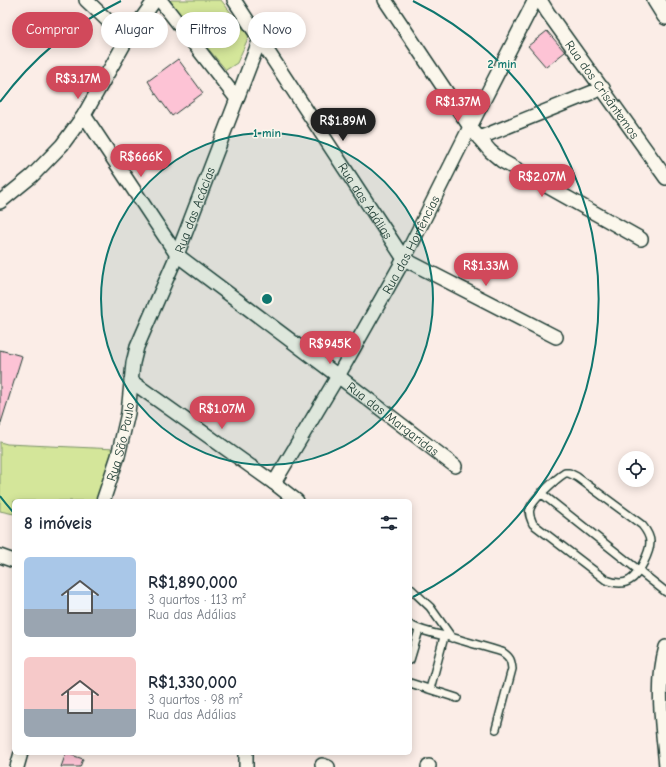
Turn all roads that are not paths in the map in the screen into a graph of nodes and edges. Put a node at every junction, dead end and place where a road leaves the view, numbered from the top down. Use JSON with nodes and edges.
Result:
{"nodes":[{"id":1,"x":86,"y":0,"type":"edge"},
{"id":2,"x":155,"y":0,"type":"edge"},
{"id":3,"x":160,"y":0,"type":"edge"},
{"id":4,"x":234,"y":0,"type":"edge"},
{"id":5,"x":384,"y":0,"type":"edge"},
{"id":6,"x":535,"y":0,"type":"edge"},
{"id":7,"x":540,"y":0,"type":"edge"},
{"id":8,"x":656,"y":0,"type":"edge"},
{"id":9,"x":146,"y":12,"type":"edge"},
{"id":10,"x":101,"y":14,"type":"edge"},
{"id":11,"x":666,"y":16,"type":"edge"},
{"id":12,"x":248,"y":21,"type":"edge"},
{"id":13,"x":122,"y":48,"type":"edge"},
{"id":14,"x":257,"y":48,"type":"edge"},
{"id":15,"x":266,"y":48,"type":"edge"},
{"id":16,"x":603,"y":88,"type":"junction"},
{"id":17,"x":237,"y":99,"type":"junction"},
{"id":18,"x":84,"y":115,"type":"junction"},
{"id":19,"x":470,"y":127,"type":"junction"},
{"id":20,"x":479,"y":138,"type":"junction"},
{"id":21,"x":666,"y":178,"type":"edge"},
{"id":22,"x":0,"y":202,"type":"edge"},
{"id":23,"x":641,"y":239,"type":"dead end"},
{"id":24,"x":177,"y":256,"type":"junction"},
{"id":25,"x":404,"y":259,"type":"junction"},
{"id":26,"x":556,"y":337,"type":"dead end"},
{"id":27,"x":338,"y":376,"type":"junction"},
{"id":28,"x":131,"y":381,"type":"junction"},
{"id":29,"x":456,"y":466,"type":"dead end"},
{"id":30,"x":274,"y":483,"type":"junction"},
{"id":31,"x":542,"y":493,"type":"junction"},
{"id":32,"x":104,"y":499,"type":"edge"},
{"id":33,"x":294,"y":499,"type":"edge"},
{"id":34,"x":0,"y":556,"type":"edge"},
{"id":35,"x":12,"y":560,"type":"edge"},
{"id":36,"x":639,"y":571,"type":"junction"},
{"id":37,"x":412,"y":590,"type":"edge"},
{"id":38,"x":666,"y":592,"type":"edge"},
{"id":39,"x":412,"y":626,"type":"edge"},
{"id":40,"x":420,"y":630,"type":"junction"},
{"id":41,"x":444,"y":637,"type":"junction"},
{"id":42,"x":452,"y":638,"type":"junction"},
{"id":43,"x":666,"y":647,"type":"edge"},
{"id":44,"x":412,"y":654,"type":"edge"},
{"id":45,"x":412,"y":684,"type":"edge"},
{"id":46,"x":430,"y":689,"type":"junction"},
{"id":47,"x":457,"y":698,"type":"dead end"},
{"id":48,"x":496,"y":729,"type":"dead end"},
{"id":49,"x":21,"y":755,"type":"edge"},
{"id":50,"x":246,"y":755,"type":"edge"},
{"id":51,"x":17,"y":767,"type":"edge"},
{"id":52,"x":246,"y":767,"type":"edge"},
{"id":53,"x":666,"y":767,"type":"edge"}],
"edges":[{"from":1,"to":10,"type":"street"},
{"from":2,"to":9,"type":"street"},
{"from":3,"to":17,"type":"street"},
{"from":4,"to":12,"type":"street","name":"Rua das Adálias"},
{"from":5,"to":19,"type":"street"},
{"from":6,"to":19,"type":"street","name":"Rua das Hortências"},
{"from":7,"to":16,"type":"street","name":"Rua dos Crisântemos"},
{"from":8,"to":11,"type":"street"},
{"from":13,"to":18,"type":"street"},
{"from":14,"to":17,"type":"street","name":"Rua das Acácias"},
{"from":15,"to":25,"type":"street","name":"Rua das Adálias"},
{"from":16,"to":20,"type":"street"},
{"from":16,"to":21,"type":"street","name":"Rua dos Crisântemos"},
{"from":17,"to":24,"type":"street","name":"Rua das Acácias"},
{"from":18,"to":22,"type":"street"},
{"from":18,"to":24,"type":"street","name":"Rua das Margaridas"},
{"from":19,"to":20,"type":"street"},
{"from":19,"to":25,"type":"street","name":"Rua das Hortências"},
{"from":20,"to":23,"type":"street"},
{"from":24,"to":27,"type":"street","name":"Rua das Margaridas"},
{"from":24,"to":28,"type":"street","name":"Rua das Acácias"},
{"from":25,"to":26,"type":"street","name":"Rua das Adálias"},
{"from":25,"to":27,"type":"street","name":"Rua das Hortências"},
{"from":27,"to":29,"type":"street","name":"Rua das Margaridas"},
{"from":27,"to":30,"type":"street","name":"Rua das Hortências"},
{"from":28,"to":30,"type":"street"},
{"from":28,"to":32,"type":"street","name":"Rua São Paulo"},
{"from":30,"to":33,"type":"street"},
{"from":31,"to":36,"type":"lane"},
{"from":31,"to":36,"type":"lane"},
{"from":31,"to":36,"type":"lane"},
{"from":34,"to":35,"type":"street"},
{"from":36,"to":38,"type":"lane"},
{"from":37,"to":42,"type":"lane"},
{"from":39,"to":40,"type":"lane"},
{"from":40,"to":41,"type":"lane"},
{"from":40,"to":44,"type":"lane"},
{"from":41,"to":42,"type":"lane"},
{"from":41,"to":46,"type":"lane"},
{"from":42,"to":48,"type":"lane"},
{"from":43,"to":53,"type":"street"},
{"from":45,"to":46,"type":"lane"},
{"from":46,"to":47,"type":"lane"},
{"from":49,"to":51,"type":"street"},
{"from":50,"to":52,"type":"street"}]}
